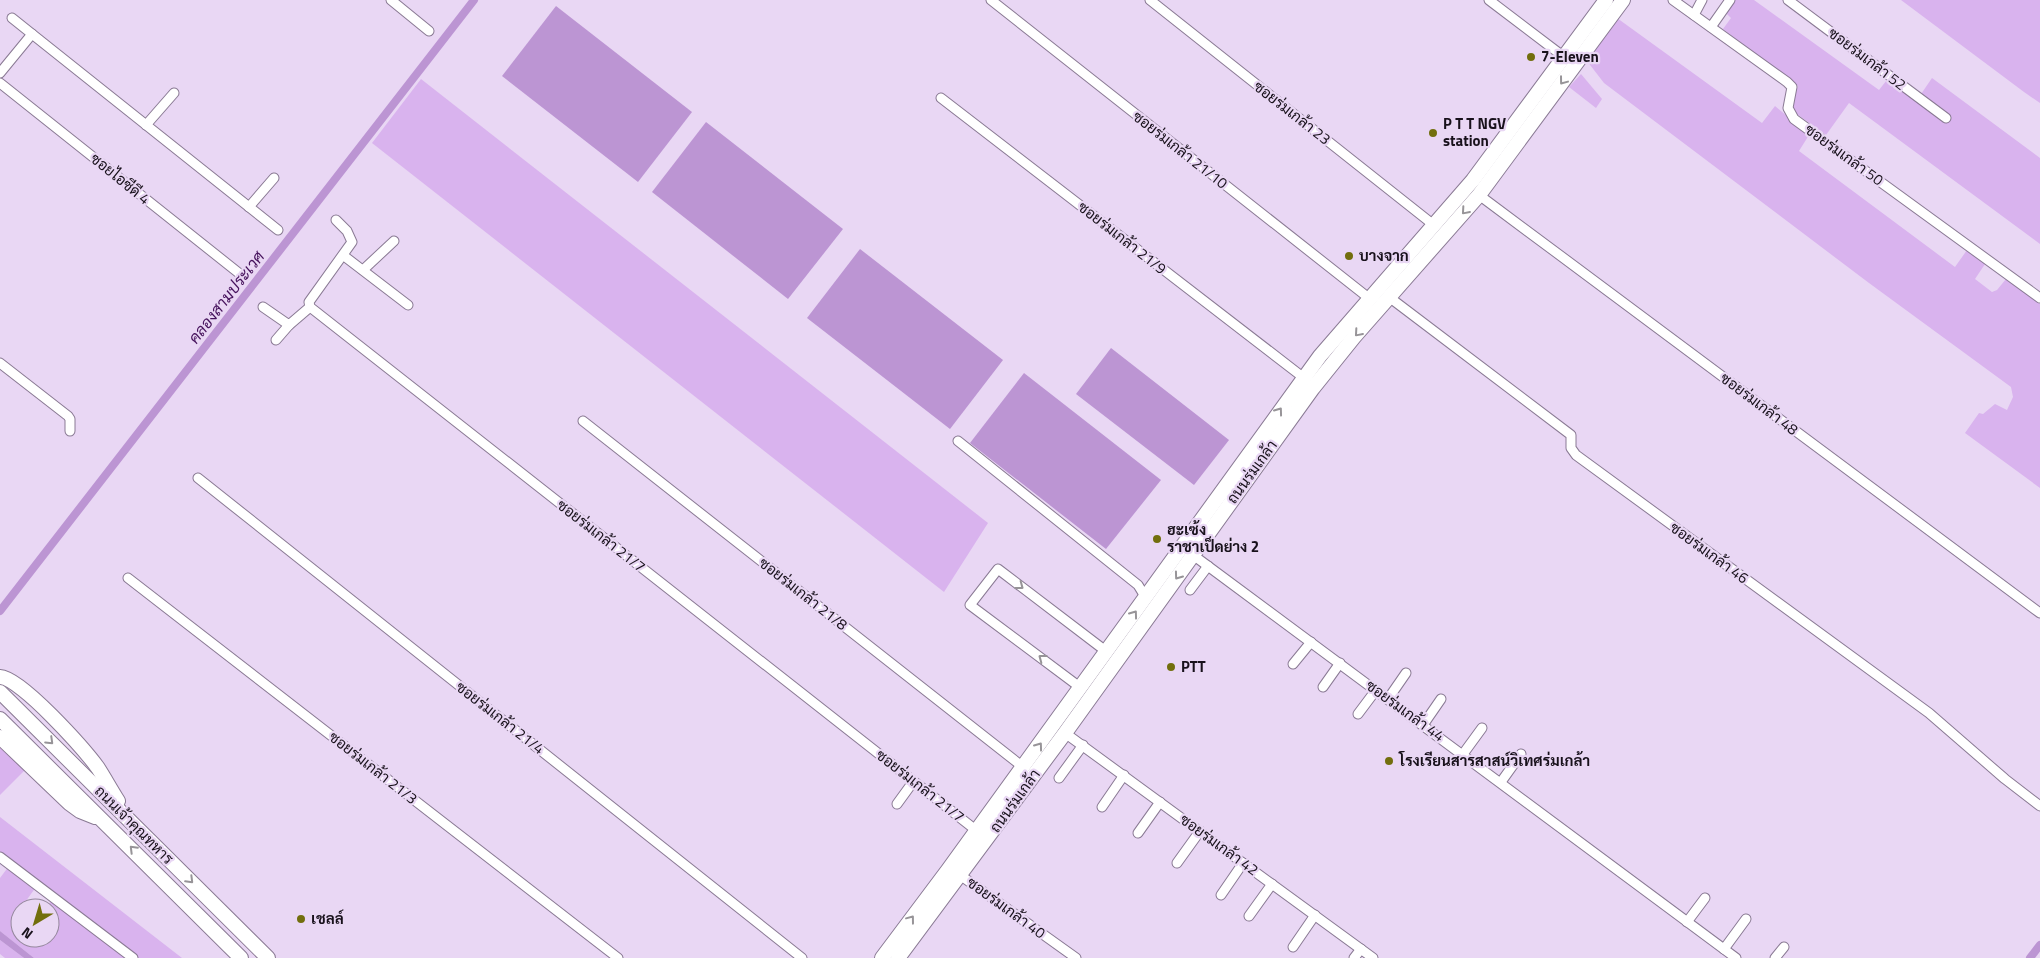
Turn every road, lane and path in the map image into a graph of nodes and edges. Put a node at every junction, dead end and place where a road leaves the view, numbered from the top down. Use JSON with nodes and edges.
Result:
{"nodes":[{"id":1,"x":391,"y":0,"type":"edge"},
{"id":2,"x":991,"y":0,"type":"edge"},
{"id":3,"x":1150,"y":0,"type":"edge"},
{"id":4,"x":1489,"y":0,"type":"edge"},
{"id":5,"x":1623,"y":0,"type":"edge"},
{"id":6,"x":1673,"y":0,"type":"edge"},
{"id":7,"x":1702,"y":0,"type":"edge"},
{"id":8,"x":1730,"y":0,"type":"edge"},
{"id":9,"x":1788,"y":0,"type":"edge"},
{"id":10,"x":1600,"y":2,"type":"edge"},
{"id":11,"x":1694,"y":15,"type":"junction"},
{"id":12,"x":12,"y":18,"type":"dead end"},
{"id":13,"x":1711,"y":27,"type":"junction"},
{"id":14,"x":430,"y":31,"type":"dead end"},
{"id":15,"x":32,"y":34,"type":"junction"},
{"id":16,"x":1564,"y":57,"type":"junction"},
{"id":17,"x":0,"y":73,"type":"edge"},
{"id":18,"x":0,"y":83,"type":"edge"},
{"id":19,"x":174,"y":93,"type":"dead end"},
{"id":20,"x":941,"y":98,"type":"dead end"},
{"id":21,"x":1946,"y":118,"type":"dead end"},
{"id":22,"x":146,"y":125,"type":"junction"},
{"id":23,"x":274,"y":178,"type":"dead end"},
{"id":24,"x":1479,"y":195,"type":"junction"},
{"id":25,"x":249,"y":207,"type":"junction"},
{"id":26,"x":336,"y":220,"type":"dead end"},
{"id":27,"x":1435,"y":226,"type":"junction"},
{"id":28,"x":278,"y":230,"type":"dead end"},
{"id":29,"x":394,"y":241,"type":"dead end"},
{"id":30,"x":344,"y":256,"type":"junction"},
{"id":31,"x":363,"y":270,"type":"junction"},
{"id":32,"x":240,"y":274,"type":"dead end"},
{"id":33,"x":1388,"y":297,"type":"junction"},
{"id":34,"x":2040,"y":298,"type":"edge"},
{"id":35,"x":1370,"y":299,"type":"junction"},
{"id":36,"x":408,"y":305,"type":"dead end"},
{"id":37,"x":263,"y":307,"type":"dead end"},
{"id":38,"x":310,"y":307,"type":"junction"},
{"id":39,"x":289,"y":324,"type":"junction"},
{"id":40,"x":276,"y":340,"type":"dead end"},
{"id":41,"x":0,"y":363,"type":"edge"},
{"id":42,"x":1304,"y":378,"type":"junction"},
{"id":43,"x":583,"y":421,"type":"dead end"},
{"id":44,"x":70,"y":431,"type":"dead end"},
{"id":45,"x":958,"y":441,"type":"dead end"},
{"id":46,"x":198,"y":478,"type":"dead end"},
{"id":47,"x":1193,"y":555,"type":"junction"},
{"id":48,"x":1208,"y":566,"type":"junction"},
{"id":49,"x":128,"y":578,"type":"dead end"},
{"id":50,"x":1190,"y":590,"type":"dead end"},
{"id":51,"x":1146,"y":598,"type":"junction"},
{"id":52,"x":2040,"y":613,"type":"edge"},
{"id":53,"x":1311,"y":642,"type":"junction"},
{"id":54,"x":1107,"y":652,"type":"junction"},
{"id":55,"x":1340,"y":663,"type":"junction"},
{"id":56,"x":1293,"y":664,"type":"dead end"},
{"id":57,"x":1406,"y":673,"type":"dead end"},
{"id":58,"x":0,"y":677,"type":"edge"},
{"id":59,"x":1323,"y":687,"type":"dead end"},
{"id":60,"x":1081,"y":688,"type":"junction"},
{"id":61,"x":1376,"y":690,"type":"junction"},
{"id":62,"x":0,"y":692,"type":"edge"},
{"id":63,"x":1388,"y":699,"type":"junction"},
{"id":64,"x":1442,"y":699,"type":"dead end"},
{"id":65,"x":1358,"y":714,"type":"dead end"},
{"id":66,"x":0,"y":719,"type":"edge"},
{"id":67,"x":1423,"y":725,"type":"junction"},
{"id":68,"x":1482,"y":728,"type":"dead end"},
{"id":69,"x":1066,"y":733,"type":"junction"},
{"id":70,"x":0,"y":738,"type":"edge"},
{"id":71,"x":1083,"y":745,"type":"junction"},
{"id":72,"x":1463,"y":754,"type":"junction"},
{"id":73,"x":1521,"y":754,"type":"dead end"},
{"id":74,"x":1023,"y":767,"type":"junction"},
{"id":75,"x":1124,"y":775,"type":"junction"},
{"id":76,"x":1059,"y":778,"type":"dead end"},
{"id":77,"x":913,"y":782,"type":"junction"},
{"id":78,"x":1501,"y":782,"type":"junction"},
{"id":79,"x":1160,"y":802,"type":"junction"},
{"id":80,"x":896,"y":804,"type":"dead end"},
{"id":81,"x":2040,"y":806,"type":"edge"},
{"id":82,"x":1102,"y":807,"type":"dead end"},
{"id":83,"x":127,"y":817,"type":"junction"},
{"id":84,"x":101,"y":818,"type":"junction"},
{"id":85,"x":977,"y":831,"type":"junction"},
{"id":86,"x":1200,"y":832,"type":"junction"},
{"id":87,"x":1138,"y":833,"type":"dead end"},
{"id":88,"x":0,"y":857,"type":"edge"},
{"id":89,"x":1177,"y":863,"type":"dead end"},
{"id":90,"x":1243,"y":863,"type":"junction"},
{"id":91,"x":960,"y":875,"type":"junction"},
{"id":92,"x":1272,"y":884,"type":"junction"},
{"id":93,"x":1221,"y":895,"type":"dead end"},
{"id":94,"x":1704,"y":898,"type":"dead end"},
{"id":95,"x":1315,"y":915,"type":"junction"},
{"id":96,"x":1249,"y":916,"type":"dead end"},
{"id":97,"x":1746,"y":919,"type":"dead end"},
{"id":98,"x":1687,"y":922,"type":"junction"},
{"id":99,"x":1784,"y":946,"type":"dead end"},
{"id":100,"x":1292,"y":947,"type":"dead end"},
{"id":101,"x":1361,"y":949,"type":"junction"},
{"id":102,"x":1724,"y":949,"type":"junction"},
{"id":103,"x":133,"y":958,"type":"edge"},
{"id":104,"x":242,"y":958,"type":"edge"},
{"id":105,"x":268,"y":958,"type":"edge"},
{"id":106,"x":618,"y":958,"type":"edge"},
{"id":107,"x":802,"y":958,"type":"edge"},
{"id":108,"x":882,"y":958,"type":"edge"},
{"id":109,"x":898,"y":958,"type":"edge"},
{"id":110,"x":1076,"y":958,"type":"edge"},
{"id":111,"x":1354,"y":958,"type":"edge"},
{"id":112,"x":1373,"y":958,"type":"edge"},
{"id":113,"x":1736,"y":958,"type":"edge"},
{"id":114,"x":1775,"y":958,"type":"edge"}],
"edges":[{"from":1,"to":14,"type":"street"},
{"from":2,"to":35,"type":"street","name":"ซอยร่มเกล้า 21/10"},
{"from":3,"to":27,"type":"street","name":"ซอยร่มเกล้า 23"},
{"from":4,"to":16,"type":"street"},
{"from":5,"to":24,"type":"main road","name":"ถนนร่มเกล้า","one_way":true},
{"from":6,"to":11,"type":"street","name":"ซอยร่มเกล้า 50"},
{"from":7,"to":11,"type":"street"},
{"from":8,"to":13,"type":"street"},
{"from":9,"to":21,"type":"street","name":"ซอยร่มเกล้า 52"},
{"from":10,"to":16,"type":"main road","name":"ถนนร่มเกล้า"},
{"from":11,"to":13,"type":"street","name":"ซอยร่มเกล้า 50"},
{"from":12,"to":15,"type":"street"},
{"from":13,"to":34,"type":"street","name":"ซอยร่มเกล้า 50"},
{"from":15,"to":17,"type":"street"},
{"from":15,"to":22,"type":"street"},
{"from":16,"to":27,"type":"main road","name":"ถนนร่มเกล้า"},
{"from":18,"to":32,"type":"street","name":"ซอยไอซีดี 4"},
{"from":19,"to":22,"type":"street"},
{"from":20,"to":42,"type":"street","name":"ซอยร่มเกล้า 21/9"},
{"from":22,"to":25,"type":"street"},
{"from":23,"to":25,"type":"street"},
{"from":24,"to":33,"type":"main road","name":"ถนนร่มเกล้า","one_way":true},
{"from":24,"to":52,"type":"street","name":"ซอยร่มเกล้า 48"},
{"from":25,"to":28,"type":"street"},
{"from":26,"to":30,"type":"street"},
{"from":27,"to":35,"type":"main road","name":"ถนนร่มเกล้า"},
{"from":29,"to":31,"type":"street"},
{"from":30,"to":31,"type":"street"},
{"from":30,"to":38,"type":"street"},
{"from":31,"to":36,"type":"street"},
{"from":33,"to":47,"type":"main road","name":"ถนนร่มเกล้า","one_way":true},
{"from":33,"to":81,"type":"street","name":"ซอยร่มเกล้า 46"},
{"from":35,"to":42,"type":"main road","name":"ถนนร่มเกล้า"},
{"from":37,"to":39,"type":"street"},
{"from":38,"to":39,"type":"street"},
{"from":38,"to":77,"type":"street","name":"ซอยร่มเกล้า 21/7"},
{"from":39,"to":40,"type":"street"},
{"from":41,"to":44,"type":"street"},
{"from":51,"to":42,"type":"main road","name":"ถนนร่มเกล้า","one_way":true},
{"from":43,"to":74,"type":"street","name":"ซอยร่มเกล้า 21/8"},
{"from":45,"to":51,"type":"street"},
{"from":46,"to":107,"type":"street","name":"ซอยร่มเกล้า 21/4"},
{"from":47,"to":48,"type":"street","name":"ซอยร่มเกล้า 44"},
{"from":47,"to":69,"type":"main road","name":"ถนนร่มเกล้า","one_way":true},
{"from":48,"to":50,"type":"street"},
{"from":48,"to":53,"type":"street","name":"ซอยร่มเกล้า 44"},
{"from":49,"to":106,"type":"street","name":"ซอยร่มเกล้า 21/3"},
{"from":54,"to":51,"type":"main road","name":"ถนนร่มเกล้า","one_way":true},
{"from":53,"to":55,"type":"street","name":"ซอยร่มเกล้า 44"},
{"from":53,"to":56,"type":"street"},
{"from":54,"to":60,"type":"main road","name":"ถนนร่มเกล้า"},
{"from":60,"to":54,"type":"street","one_way":true},
{"from":55,"to":59,"type":"street"},
{"from":55,"to":61,"type":"street","name":"ซอยร่มเกล้า 44"},
{"from":57,"to":63,"type":"street"},
{"from":58,"to":83,"type":"main road"},
{"from":74,"to":60,"type":"main road","name":"ถนนร่มเกล้า","one_way":true},
{"from":61,"to":63,"type":"street","name":"ซอยร่มเกล้า 44"},
{"from":61,"to":65,"type":"street"},
{"from":62,"to":83,"type":"main road","name":"ถนนเจ้าคุณทหาร","one_way":true},
{"from":63,"to":67,"type":"street","name":"ซอยร่มเกล้า 44"},
{"from":64,"to":67,"type":"street"},
{"from":66,"to":84,"type":"main road","name":"ถนนเจ้าคุณทหาร"},
{"from":67,"to":72,"type":"street","name":"ซอยร่มเกล้า 44"},
{"from":68,"to":72,"type":"street"},
{"from":69,"to":71,"type":"street","name":"ซอยร่มเกล้า 42"},
{"from":69,"to":91,"type":"main road","name":"ถนนร่มเกล้า"},
{"from":70,"to":84,"type":"main road"},
{"from":71,"to":75,"type":"street","name":"ซอยร่มเกล้า 42"},
{"from":71,"to":76,"type":"street"},
{"from":72,"to":78,"type":"street","name":"ซอยร่มเกล้า 44"},
{"from":73,"to":78,"type":"street"},
{"from":74,"to":85,"type":"main road","name":"ถนนร่มเกล้า"},
{"from":75,"to":79,"type":"street","name":"ซอยร่มเกล้า 42"},
{"from":75,"to":82,"type":"street"},
{"from":77,"to":80,"type":"street"},
{"from":77,"to":85,"type":"street","name":"ซอยร่มเกล้า 21/7"},
{"from":78,"to":98,"type":"street","name":"ซอยร่มเกล้า 44"},
{"from":79,"to":86,"type":"street","name":"ซอยร่มเกล้า 42"},
{"from":79,"to":87,"type":"street"},
{"from":83,"to":105,"type":"main road","name":"ถนนเจ้าคุณทหาร","one_way":true},
{"from":104,"to":84,"type":"main road","name":"ถนนเจ้าคุณทหาร","one_way":true},
{"from":108,"to":85,"type":"main road","name":"ถนนร่มเกล้า","one_way":true},
{"from":86,"to":89,"type":"street"},
{"from":86,"to":90,"type":"street","name":"ซอยร่มเกล้า 42"},
{"from":88,"to":103,"type":"street"},
{"from":90,"to":92,"type":"street","name":"ซอยร่มเกล้า 42"},
{"from":90,"to":93,"type":"street"},
{"from":91,"to":109,"type":"main road","name":"ถนนร่มเกล้า"},
{"from":91,"to":110,"type":"street","name":"ซอยร่มเกล้า 40"},
{"from":92,"to":95,"type":"street","name":"ซอยร่มเกล้า 42"},
{"from":92,"to":96,"type":"street"},
{"from":94,"to":98,"type":"street"},
{"from":95,"to":100,"type":"street"},
{"from":95,"to":101,"type":"street","name":"ซอยร่มเกล้า 42"},
{"from":97,"to":102,"type":"street"},
{"from":98,"to":102,"type":"street","name":"ซอยร่มเกล้า 44"},
{"from":99,"to":114,"type":"street"},
{"from":101,"to":111,"type":"street"},
{"from":101,"to":112,"type":"street","name":"ซอยร่มเกล้า 42"},
{"from":102,"to":113,"type":"street","name":"ซอยร่มเกล้า 44"}]}
